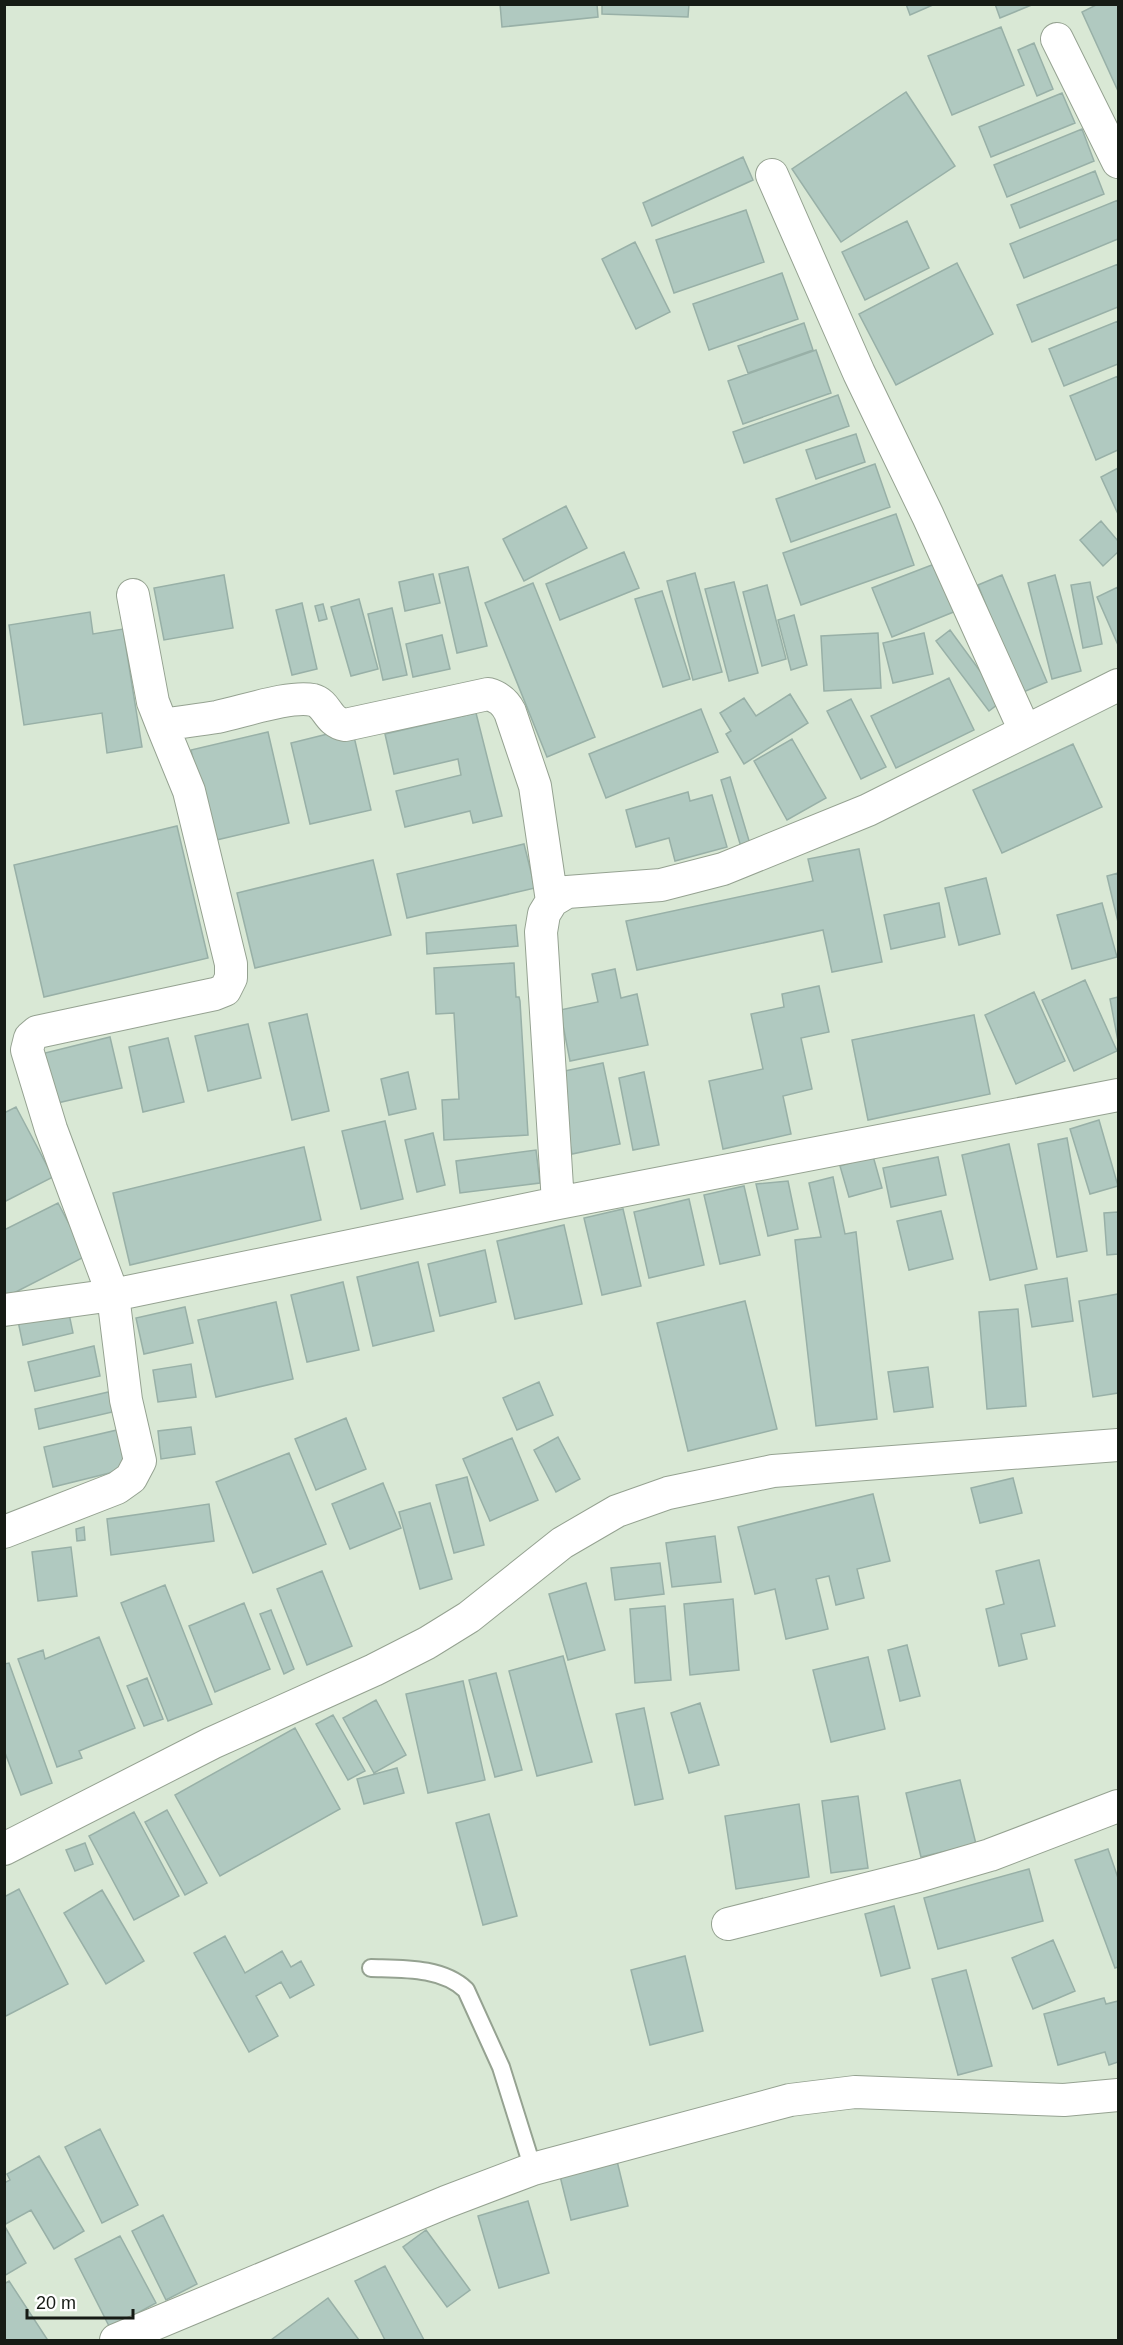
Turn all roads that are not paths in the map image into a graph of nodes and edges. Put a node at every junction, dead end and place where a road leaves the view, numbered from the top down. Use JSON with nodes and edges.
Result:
{"nodes":[{"id":1,"x":1057,"y":39,"type":"dead end"},
{"id":2,"x":1119,"y":162,"type":"edge"},
{"id":3,"x":772,"y":175,"type":"dead end"},
{"id":4,"x":133,"y":595,"type":"dead end"},
{"id":5,"x":1119,"y":685,"type":"edge"},
{"id":6,"x":162,"y":725,"type":"junction"},
{"id":7,"x":1025,"y":731,"type":"junction"},
{"id":8,"x":552,"y":901,"type":"junction"},
{"id":9,"x":1119,"y":1095,"type":"edge"},
{"id":10,"x":558,"y":1203,"type":"junction"},
{"id":11,"x":113,"y":1295,"type":"junction"},
{"id":12,"x":4,"y":1310,"type":"edge"},
{"id":13,"x":1119,"y":1445,"type":"edge"},
{"id":14,"x":4,"y":1532,"type":"edge"},
{"id":15,"x":1119,"y":1806,"type":"edge"},
{"id":16,"x":4,"y":1849,"type":"edge"},
{"id":17,"x":728,"y":1924,"type":"dead end"},
{"id":18,"x":371,"y":1968,"type":"dead end"},
{"id":19,"x":1119,"y":2095,"type":"edge"},
{"id":20,"x":533,"y":2169,"type":"junction"},
{"id":21,"x":116,"y":2340,"type":"edge"}],
"edges":[{"from":1,"to":2,"type":"street"},
{"from":3,"to":7,"type":"street"},
{"from":4,"to":6,"type":"street"},
{"from":5,"to":7,"type":"street"},
{"from":6,"to":8,"type":"street"},
{"from":6,"to":11,"type":"street"},
{"from":7,"to":8,"type":"street"},
{"from":8,"to":10,"type":"street"},
{"from":9,"to":10,"type":"street"},
{"from":10,"to":11,"type":"street"},
{"from":11,"to":12,"type":"street"},
{"from":11,"to":14,"type":"street"},
{"from":13,"to":16,"type":"street"},
{"from":15,"to":17,"type":"street"},
{"from":18,"to":20,"type":"lane"},
{"from":19,"to":20,"type":"street"},
{"from":20,"to":21,"type":"street"}]}
